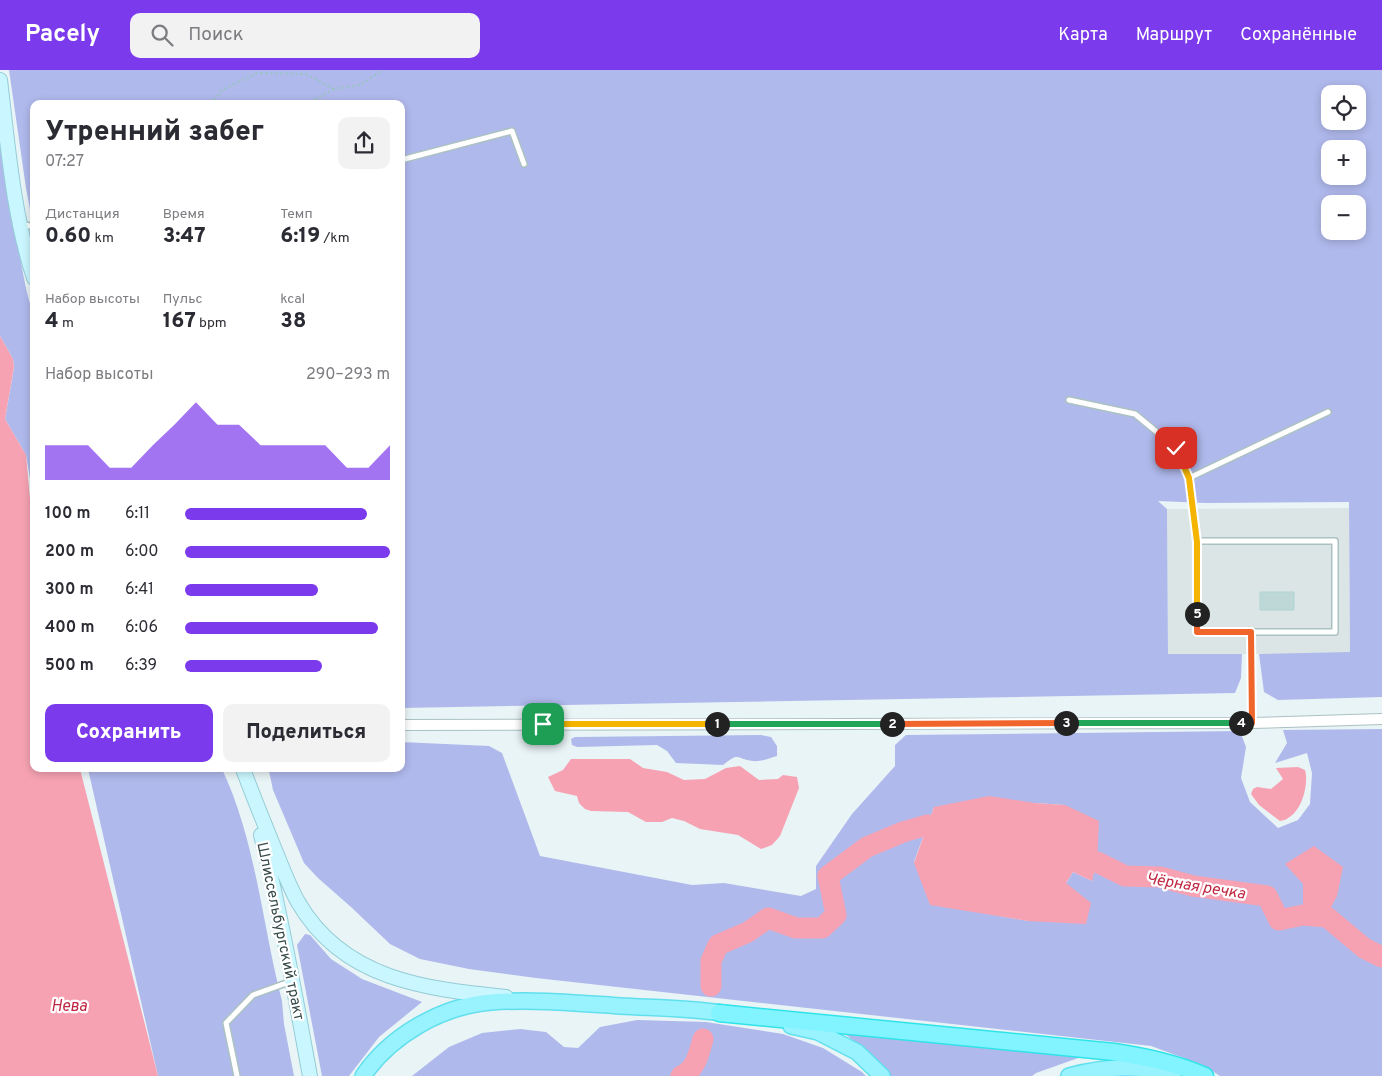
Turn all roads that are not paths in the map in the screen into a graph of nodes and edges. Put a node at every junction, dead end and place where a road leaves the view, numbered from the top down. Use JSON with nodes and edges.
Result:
{"nodes":[{"id":1,"x":0,"y":80,"type":"edge"},
{"id":2,"x":405,"y":159,"type":"edge"},
{"id":3,"x":524,"y":164,"type":"dead end"},
{"id":4,"x":27,"y":226,"type":"edge"},
{"id":5,"x":30,"y":248,"type":"edge"},
{"id":6,"x":1069,"y":400,"type":"dead end"},
{"id":7,"x":1328,"y":412,"type":"dead end"},
{"id":8,"x":1189,"y":478,"type":"junction"},
{"id":9,"x":1197,"y":542,"type":"junction"},
{"id":10,"x":1251,"y":632,"type":"junction"},
{"id":11,"x":1382,"y":719,"type":"edge"},
{"id":12,"x":1252,"y":723,"type":"junction"},
{"id":13,"x":405,"y":724,"type":"edge"},
{"id":14,"x":250,"y":779,"type":"edge"},
{"id":15,"x":293,"y":981,"type":"junction"},
{"id":16,"x":550,"y":1001,"type":"junction"},
{"id":17,"x":719,"y":1013,"type":"junction"},
{"id":18,"x":237,"y":1076,"type":"edge"},
{"id":19,"x":310,"y":1076,"type":"edge"},
{"id":20,"x":363,"y":1076,"type":"edge"},
{"id":21,"x":882,"y":1076,"type":"edge"},
{"id":22,"x":1069,"y":1076,"type":"edge"},
{"id":23,"x":1173,"y":1076,"type":"edge"},
{"id":24,"x":1205,"y":1076,"type":"edge"}],
"edges":[{"from":1,"to":4,"type":"main road"},
{"from":2,"to":3,"type":"lane"},
{"from":4,"to":5,"type":"main road"},
{"from":6,"to":8,"type":"lane"},
{"from":7,"to":8,"type":"lane"},
{"from":8,"to":9,"type":"lane"},
{"from":9,"to":10,"type":"lane"},
{"from":9,"to":10,"type":"lane"},
{"from":10,"to":12,"type":"lane"},
{"from":11,"to":12,"type":"street"},
{"from":12,"to":13,"type":"street"},
{"from":14,"to":15,"type":"main road","name":"Шлиссельбургский тракт"},
{"from":14,"to":16,"type":"main road"},
{"from":15,"to":18,"type":"lane"},
{"from":15,"to":19,"type":"main road","name":"Шлиссельбургский тракт"},
{"from":16,"to":17,"type":"main road"},
{"from":16,"to":20,"type":"main road"},
{"from":17,"to":21,"type":"main road"},
{"from":17,"to":24,"type":"highway"},
{"from":22,"to":23,"type":"main road"}]}
